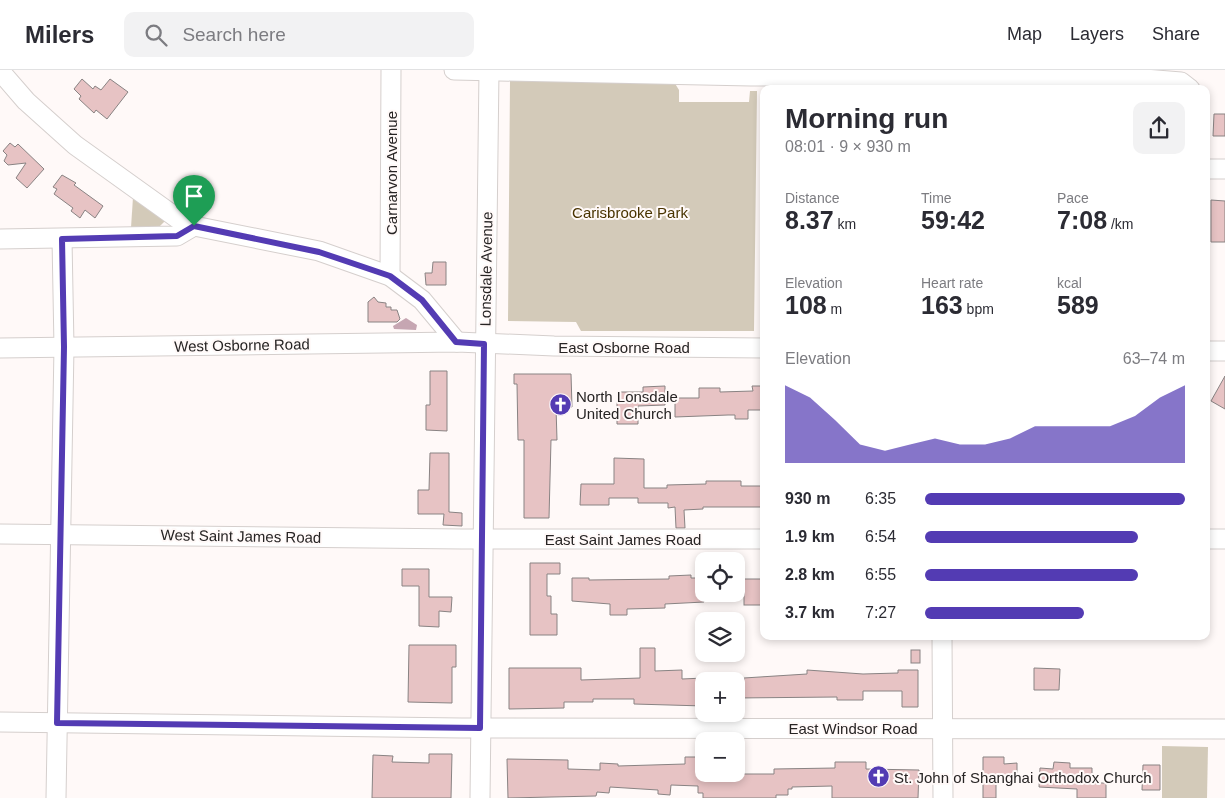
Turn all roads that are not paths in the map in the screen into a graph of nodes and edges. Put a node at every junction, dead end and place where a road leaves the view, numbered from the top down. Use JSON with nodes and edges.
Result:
{"nodes":[{"id":1,"x":391,"y":70,"type":"edge"},
{"id":2,"x":454,"y":70,"type":"edge"},
{"id":3,"x":0,"y":71,"type":"edge"},
{"id":4,"x":489,"y":71,"type":"edge"},
{"id":5,"x":1108,"y":73,"type":"edge"},
{"id":6,"x":948,"y":78,"type":"edge"},
{"id":7,"x":1186,"y":85,"type":"edge"},
{"id":8,"x":1210,"y":169,"type":"edge"},
{"id":9,"x":1225,"y":169,"type":"edge"},
{"id":10,"x":194,"y":226,"type":"junction"},
{"id":11,"x":0,"y":239,"type":"edge"},
{"id":12,"x":62,"y":239,"type":"junction"},
{"id":13,"x":390,"y":276,"type":"junction"},
{"id":14,"x":456,"y":342,"type":"junction"},
{"id":15,"x":484,"y":344,"type":"junction"},
{"id":16,"x":64,"y":347,"type":"junction"},
{"id":17,"x":0,"y":348,"type":"edge"},
{"id":18,"x":760,"y":348,"type":"edge"},
{"id":19,"x":1210,"y":352,"type":"edge"},
{"id":20,"x":1225,"y":352,"type":"edge"},
{"id":21,"x":0,"y":534,"type":"edge"},
{"id":22,"x":61,"y":534,"type":"junction"},
{"id":23,"x":483,"y":538,"type":"junction"},
{"id":24,"x":760,"y":539,"type":"edge"},
{"id":25,"x":1210,"y":539,"type":"edge"},
{"id":26,"x":1225,"y":539,"type":"edge"},
{"id":27,"x":942,"y":640,"type":"edge"},
{"id":28,"x":0,"y":722,"type":"edge"},
{"id":29,"x":57,"y":723,"type":"junction"},
{"id":30,"x":480,"y":728,"type":"junction"},
{"id":31,"x":944,"y":728,"type":"junction"},
{"id":32,"x":1225,"y":729,"type":"edge"},
{"id":33,"x":56,"y":798,"type":"edge"},
{"id":34,"x":480,"y":798,"type":"edge"},
{"id":35,"x":943,"y":798,"type":"edge"}],
"edges":[{"from":1,"to":13,"type":"street","name":"Carnarvon Avenue"},
{"from":2,"to":4,"type":"street"},
{"from":3,"to":10,"type":"street"},
{"from":4,"to":6,"type":"street"},
{"from":4,"to":15,"type":"street","name":"Lonsdale Avenue"},
{"from":5,"to":6,"type":"street"},
{"from":5,"to":7,"type":"street"},
{"from":8,"to":9,"type":"street"},
{"from":10,"to":12,"type":"street"},
{"from":10,"to":13,"type":"street"},
{"from":11,"to":12,"type":"street"},
{"from":12,"to":16,"type":"street"},
{"from":13,"to":14,"type":"street"},
{"from":14,"to":15,"type":"street","name":"West Osborne Road"},
{"from":14,"to":16,"type":"street","name":"West Osborne Road"},
{"from":15,"to":18,"type":"street","name":"East Osborne Road"},
{"from":15,"to":23,"type":"street","name":"Lonsdale Avenue"},
{"from":16,"to":17,"type":"street","name":"West Osborne Road"},
{"from":16,"to":22,"type":"street"},
{"from":19,"to":20,"type":"street"},
{"from":21,"to":22,"type":"street","name":"West Saint James Road"},
{"from":22,"to":23,"type":"street","name":"West Saint James Road"},
{"from":22,"to":29,"type":"street"},
{"from":23,"to":24,"type":"street","name":"East Saint James Road"},
{"from":23,"to":30,"type":"street","name":"Lonsdale Avenue"},
{"from":25,"to":26,"type":"street"},
{"from":27,"to":31,"type":"street"},
{"from":28,"to":29,"type":"street","name":"East Windsor Road"},
{"from":29,"to":30,"type":"street","name":"East Windsor Road"},
{"from":29,"to":33,"type":"street"},
{"from":30,"to":31,"type":"street","name":"East Windsor Road"},
{"from":30,"to":34,"type":"street","name":"Lonsdale Avenue"},
{"from":31,"to":32,"type":"street","name":"East Windsor Road"},
{"from":31,"to":35,"type":"street"}]}
